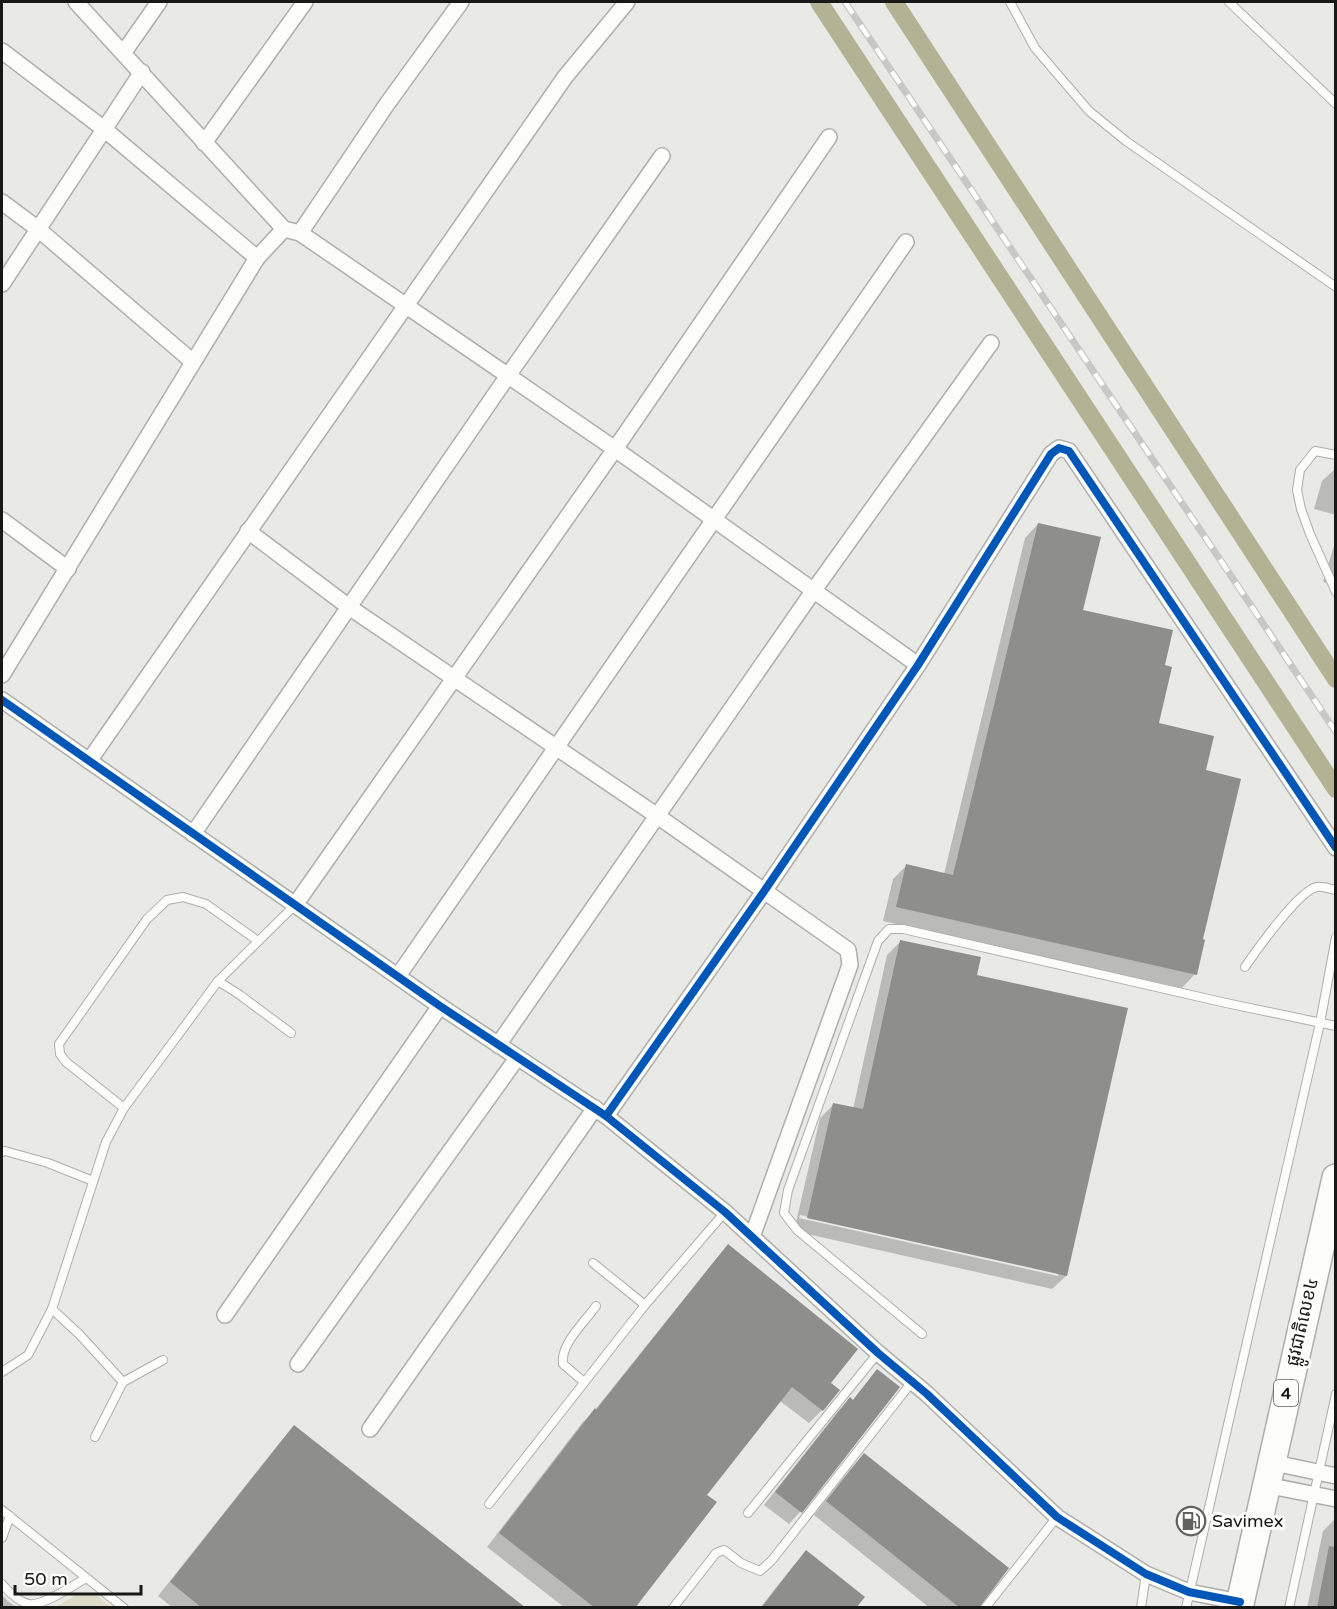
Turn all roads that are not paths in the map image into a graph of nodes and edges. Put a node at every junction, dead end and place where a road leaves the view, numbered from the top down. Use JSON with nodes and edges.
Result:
{"nodes":[{"id":1,"x":76,"y":2,"type":"edge"},
{"id":2,"x":159,"y":2,"type":"edge"},
{"id":3,"x":305,"y":2,"type":"edge"},
{"id":4,"x":461,"y":2,"type":"edge"},
{"id":5,"x":627,"y":2,"type":"edge"},
{"id":6,"x":1010,"y":2,"type":"edge"},
{"id":7,"x":1229,"y":2,"type":"edge"},
{"id":8,"x":2,"y":51,"type":"edge"},
{"id":9,"x":124,"y":51,"type":"junction"},
{"id":10,"x":142,"y":72,"type":"junction"},
{"id":11,"x":1335,"y":104,"type":"edge"},
{"id":12,"x":104,"y":129,"type":"junction"},
{"id":13,"x":830,"y":137,"type":"dead end"},
{"id":14,"x":204,"y":142,"type":"junction"},
{"id":15,"x":662,"y":156,"type":"dead end"},
{"id":16,"x":2,"y":202,"type":"edge"},
{"id":17,"x":38,"y":229,"type":"junction"},
{"id":18,"x":284,"y":229,"type":"junction"},
{"id":19,"x":300,"y":233,"type":"junction"},
{"id":20,"x":906,"y":242,"type":"dead end"},
{"id":21,"x":257,"y":258,"type":"junction"},
{"id":22,"x":2,"y":284,"type":"edge"},
{"id":23,"x":1335,"y":287,"type":"edge"},
{"id":24,"x":406,"y":308,"type":"junction"},
{"id":25,"x":992,"y":343,"type":"dead end"},
{"id":26,"x":193,"y":362,"type":"junction"},
{"id":27,"x":507,"y":377,"type":"junction"},
{"id":28,"x":615,"y":449,"type":"junction"},
{"id":29,"x":1335,"y":455,"type":"edge"},
{"id":30,"x":2,"y":520,"type":"edge"},
{"id":31,"x":714,"y":520,"type":"junction"},
{"id":32,"x":248,"y":531,"type":"junction"},
{"id":33,"x":68,"y":569,"type":"junction"},
{"id":34,"x":814,"y":590,"type":"junction"},
{"id":35,"x":1335,"y":592,"type":"edge"},
{"id":36,"x":349,"y":607,"type":"junction"},
{"id":37,"x":918,"y":664,"type":"junction"},
{"id":38,"x":2,"y":675,"type":"edge"},
{"id":39,"x":454,"y":680,"type":"junction"},
{"id":40,"x":2,"y":700,"type":"edge"},
{"id":41,"x":557,"y":747,"type":"junction"},
{"id":42,"x":89,"y":761,"type":"junction"},
{"id":43,"x":656,"y":815,"type":"junction"},
{"id":44,"x":193,"y":834,"type":"junction"},
{"id":45,"x":1335,"y":848,"type":"edge"},
{"id":46,"x":765,"y":890,"type":"junction"},
{"id":47,"x":1335,"y":890,"type":"edge"},
{"id":48,"x":295,"y":905,"type":"junction"},
{"id":49,"x":1335,"y":937,"type":"edge"},
{"id":50,"x":258,"y":941,"type":"junction"},
{"id":51,"x":1245,"y":967,"type":"dead end"},
{"id":52,"x":398,"y":976,"type":"junction"},
{"id":53,"x":218,"y":981,"type":"junction"},
{"id":54,"x":440,"y":1006,"type":"junction"},
{"id":55,"x":1320,"y":1023,"type":"junction"},
{"id":56,"x":1335,"y":1026,"type":"edge"},
{"id":57,"x":291,"y":1034,"type":"dead end"},
{"id":58,"x":498,"y":1045,"type":"junction"},
{"id":59,"x":517,"y":1058,"type":"junction"},
{"id":60,"x":124,"y":1108,"type":"junction"},
{"id":61,"x":601,"y":1112,"type":"junction"},
{"id":62,"x":2,"y":1152,"type":"edge"},
{"id":63,"x":1335,"y":1178,"type":"edge"},
{"id":64,"x":93,"y":1181,"type":"junction"},
{"id":65,"x":725,"y":1212,"type":"junction"},
{"id":66,"x":752,"y":1237,"type":"junction"},
{"id":67,"x":593,"y":1263,"type":"dead end"},
{"id":68,"x":645,"y":1305,"type":"junction"},
{"id":69,"x":596,"y":1306,"type":"dead end"},
{"id":70,"x":52,"y":1309,"type":"junction"},
{"id":71,"x":225,"y":1315,"type":"dead end"},
{"id":72,"x":922,"y":1334,"type":"dead end"},
{"id":73,"x":878,"y":1353,"type":"junction"},
{"id":74,"x":162,"y":1360,"type":"dead end"},
{"id":75,"x":298,"y":1364,"type":"dead end"},
{"id":76,"x":2,"y":1372,"type":"edge"},
{"id":77,"x":123,"y":1382,"type":"junction"},
{"id":78,"x":584,"y":1382,"type":"junction"},
{"id":79,"x":912,"y":1382,"type":"junction"},
{"id":80,"x":1335,"y":1394,"type":"edge"},
{"id":81,"x":370,"y":1429,"type":"dead end"},
{"id":82,"x":95,"y":1437,"type":"dead end"},
{"id":83,"x":1319,"y":1472,"type":"junction"},
{"id":84,"x":1268,"y":1474,"type":"junction"},
{"id":85,"x":1335,"y":1476,"type":"edge"},
{"id":86,"x":1314,"y":1495,"type":"junction"},
{"id":87,"x":1335,"y":1499,"type":"edge"},
{"id":88,"x":489,"y":1504,"type":"dead end"},
{"id":89,"x":2,"y":1510,"type":"edge"},
{"id":90,"x":748,"y":1513,"type":"dead end"},
{"id":91,"x":10,"y":1516,"type":"junction"},
{"id":92,"x":1057,"y":1516,"type":"junction"},
{"id":93,"x":2,"y":1538,"type":"edge"},
{"id":94,"x":1146,"y":1574,"type":"junction"},
{"id":95,"x":87,"y":1578,"type":"junction"},
{"id":96,"x":2,"y":1584,"type":"edge"},
{"id":97,"x":1188,"y":1600,"type":"edge"},
{"id":98,"x":1239,"y":1605,"type":"edge"},
{"id":99,"x":124,"y":1608,"type":"edge"},
{"id":100,"x":673,"y":1608,"type":"edge"},
{"id":101,"x":985,"y":1608,"type":"edge"},
{"id":102,"x":1140,"y":1608,"type":"edge"},
{"id":103,"x":1289,"y":1608,"type":"edge"}],
"edges":[{"from":1,"to":9,"type":"street"},
{"from":2,"to":9,"type":"street"},
{"from":3,"to":14,"type":"street"},
{"from":4,"to":19,"type":"street"},
{"from":5,"to":24,"type":"street"},
{"from":6,"to":23,"type":"lane"},
{"from":7,"to":11,"type":"lane"},
{"from":8,"to":12,"type":"street"},
{"from":9,"to":10,"type":"street"},
{"from":10,"to":12,"type":"street"},
{"from":10,"to":14,"type":"street"},
{"from":12,"to":17,"type":"street"},
{"from":12,"to":21,"type":"street"},
{"from":13,"to":28,"type":"street"},
{"from":14,"to":18,"type":"street"},
{"from":15,"to":27,"type":"street"},
{"from":16,"to":17,"type":"street"},
{"from":17,"to":22,"type":"street"},
{"from":17,"to":26,"type":"street"},
{"from":18,"to":19,"type":"street"},
{"from":18,"to":21,"type":"street"},
{"from":19,"to":24,"type":"street"},
{"from":20,"to":31,"type":"street"},
{"from":21,"to":26,"type":"street"},
{"from":24,"to":27,"type":"street"},
{"from":24,"to":32,"type":"street"},
{"from":25,"to":34,"type":"street"},
{"from":26,"to":33,"type":"street"},
{"from":27,"to":28,"type":"street"},
{"from":27,"to":36,"type":"street"},
{"from":28,"to":31,"type":"street"},
{"from":28,"to":39,"type":"street"},
{"from":29,"to":35,"type":"lane"},
{"from":30,"to":33,"type":"street"},
{"from":31,"to":34,"type":"street"},
{"from":31,"to":41,"type":"street"},
{"from":32,"to":36,"type":"street"},
{"from":32,"to":42,"type":"street"},
{"from":33,"to":38,"type":"street"},
{"from":34,"to":37,"type":"street"},
{"from":34,"to":43,"type":"street"},
{"from":36,"to":39,"type":"street"},
{"from":36,"to":44,"type":"street"},
{"from":37,"to":45,"type":"street"},
{"from":37,"to":46,"type":"street"},
{"from":39,"to":41,"type":"street"},
{"from":39,"to":48,"type":"street"},
{"from":40,"to":42,"type":"street"},
{"from":41,"to":43,"type":"street"},
{"from":41,"to":52,"type":"street"},
{"from":42,"to":44,"type":"street"},
{"from":43,"to":46,"type":"street"},
{"from":43,"to":58,"type":"street"},
{"from":44,"to":48,"type":"street"},
{"from":46,"to":61,"type":"street"},
{"from":46,"to":66,"type":"street"},
{"from":47,"to":51,"type":"lane"},
{"from":48,"to":50,"type":"lane"},
{"from":48,"to":52,"type":"street"},
{"from":49,"to":55,"type":"lane"},
{"from":50,"to":53,"type":"lane"},
{"from":50,"to":60,"type":"lane"},
{"from":52,"to":54,"type":"street"},
{"from":53,"to":57,"type":"lane"},
{"from":53,"to":60,"type":"lane"},
{"from":54,"to":58,"type":"street"},
{"from":54,"to":71,"type":"street"},
{"from":55,"to":56,"type":"lane"},
{"from":55,"to":72,"type":"lane"},
{"from":55,"to":97,"type":"lane"},
{"from":58,"to":59,"type":"street"},
{"from":59,"to":61,"type":"street"},
{"from":59,"to":75,"type":"street"},
{"from":60,"to":64,"type":"lane"},
{"from":61,"to":65,"type":"street"},
{"from":61,"to":81,"type":"street"},
{"from":62,"to":64,"type":"lane"},
{"from":63,"to":84,"type":"highway","name":"ផ្លូវជាតិលេខ៤","number":"4"},
{"from":64,"to":70,"type":"lane"},
{"from":65,"to":66,"type":"street"},
{"from":65,"to":68,"type":"lane"},
{"from":66,"to":73,"type":"street"},
{"from":67,"to":68,"type":"lane"},
{"from":68,"to":78,"type":"lane"},
{"from":69,"to":78,"type":"lane"},
{"from":70,"to":76,"type":"lane"},
{"from":70,"to":77,"type":"lane"},
{"from":73,"to":79,"type":"street"},
{"from":73,"to":90,"type":"lane"},
{"from":74,"to":77,"type":"lane"},
{"from":77,"to":82,"type":"lane"},
{"from":78,"to":88,"type":"lane"},
{"from":79,"to":92,"type":"street"},
{"from":79,"to":100,"type":"lane"},
{"from":80,"to":83,"type":"lane"},
{"from":83,"to":84,"type":"street"},
{"from":83,"to":85,"type":"street"},
{"from":83,"to":86,"type":"lane"},
{"from":84,"to":86,"type":"street"},
{"from":84,"to":98,"type":"highway","name":"ផ្លូវជាតិលេខ៤","number":"4"},
{"from":86,"to":87,"type":"street"},
{"from":86,"to":103,"type":"lane"},
{"from":89,"to":91,"type":"lane"},
{"from":91,"to":93,"type":"lane"},
{"from":91,"to":95,"type":"lane"},
{"from":92,"to":94,"type":"street"},
{"from":92,"to":101,"type":"lane"},
{"from":94,"to":97,"type":"street"},
{"from":94,"to":102,"type":"lane"},
{"from":95,"to":96,"type":"lane"},
{"from":95,"to":99,"type":"lane"},
{"from":97,"to":98,"type":"street"}]}
